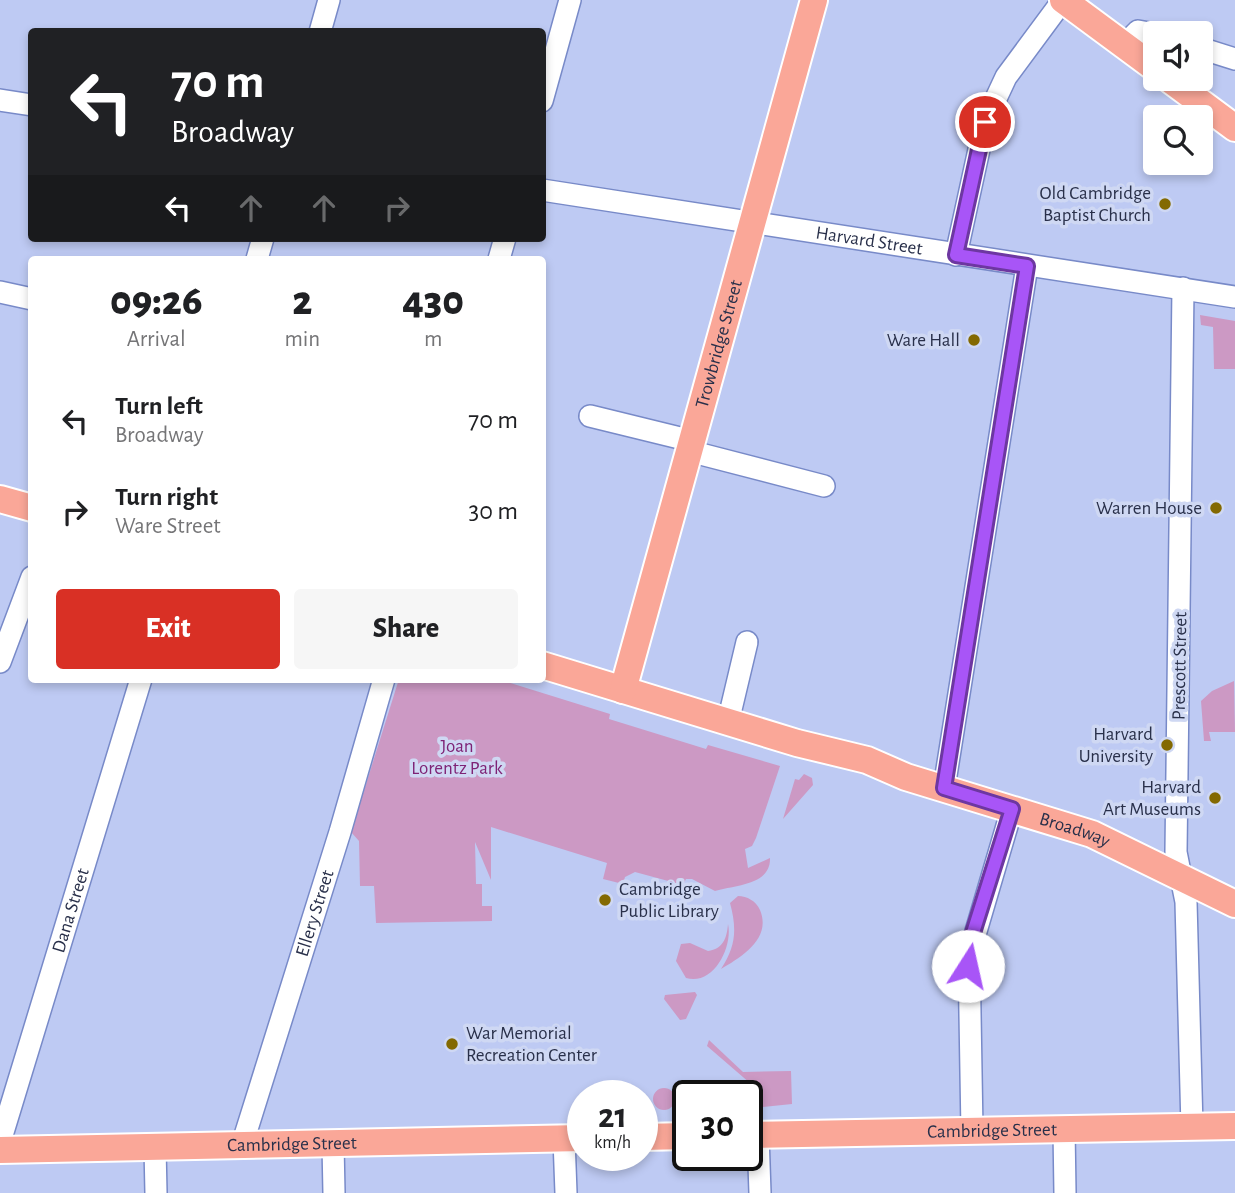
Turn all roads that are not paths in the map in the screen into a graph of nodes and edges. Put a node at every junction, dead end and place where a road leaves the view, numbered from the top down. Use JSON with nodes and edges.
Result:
{"nodes":[{"id":1,"x":329,"y":0,"type":"edge"},
{"id":2,"x":570,"y":0,"type":"edge"},
{"id":3,"x":814,"y":0,"type":"edge"},
{"id":4,"x":1063,"y":0,"type":"edge"},
{"id":5,"x":321,"y":28,"type":"edge"},
{"id":6,"x":1143,"y":32,"type":"edge"},
{"id":7,"x":1124,"y":45,"type":"junction"},
{"id":8,"x":1213,"y":52,"type":"edge"},
{"id":9,"x":1143,"y":59,"type":"edge"},
{"id":10,"x":1235,"y":59,"type":"edge"},
{"id":11,"x":546,"y":87,"type":"edge"},
{"id":12,"x":1186,"y":91,"type":"edge"},
{"id":13,"x":0,"y":100,"type":"edge"},
{"id":14,"x":28,"y":104,"type":"edge"},
{"id":15,"x":1235,"y":128,"type":"edge"},
{"id":16,"x":546,"y":191,"type":"edge"},
{"id":17,"x":752,"y":221,"type":"junction"},
{"id":18,"x":956,"y":255,"type":"junction"},
{"id":19,"x":1027,"y":266,"type":"junction"},
{"id":20,"x":1183,"y":288,"type":"junction"},
{"id":21,"x":0,"y":292,"type":"edge"},
{"id":22,"x":1235,"y":297,"type":"edge"},
{"id":23,"x":28,"y":298,"type":"edge"},
{"id":24,"x":590,"y":416,"type":"dead end"},
{"id":25,"x":690,"y":446,"type":"junction"},
{"id":26,"x":824,"y":486,"type":"dead end"},
{"id":27,"x":0,"y":499,"type":"edge"},
{"id":28,"x":28,"y":507,"type":"edge"},
{"id":29,"x":28,"y":587,"type":"edge"},
{"id":30,"x":747,"y":642,"type":"dead end"},
{"id":31,"x":0,"y":662,"type":"edge"},
{"id":32,"x":546,"y":666,"type":"edge"},
{"id":33,"x":140,"y":683,"type":"edge"},
{"id":34,"x":383,"y":683,"type":"edge"},
{"id":35,"x":623,"y":690,"type":"junction"},
{"id":36,"x":728,"y":723,"type":"junction"},
{"id":37,"x":944,"y":788,"type":"junction"},
{"id":38,"x":1012,"y":809,"type":"junction"},
{"id":39,"x":1181,"y":877,"type":"junction"},
{"id":40,"x":1235,"y":904,"type":"edge"},
{"id":41,"x":1192,"y":1126,"type":"junction"},
{"id":42,"x":1235,"y":1126,"type":"edge"},
{"id":43,"x":1064,"y":1129,"type":"junction"},
{"id":44,"x":972,"y":1131,"type":"junction"},
{"id":45,"x":763,"y":1135,"type":"edge"},
{"id":46,"x":567,"y":1139,"type":"edge"},
{"id":47,"x":0,"y":1142,"type":"edge"},
{"id":48,"x":333,"y":1144,"type":"junction"},
{"id":49,"x":242,"y":1145,"type":"junction"},
{"id":50,"x":155,"y":1147,"type":"junction"},
{"id":51,"x":0,"y":1150,"type":"edge"},
{"id":52,"x":569,"y":1171,"type":"edge"},
{"id":53,"x":757,"y":1171,"type":"edge"},
{"id":54,"x":156,"y":1193,"type":"edge"},
{"id":55,"x":334,"y":1193,"type":"edge"},
{"id":56,"x":566,"y":1193,"type":"edge"},
{"id":57,"x":760,"y":1193,"type":"edge"},
{"id":58,"x":1065,"y":1193,"type":"edge"}],
"edges":[{"from":1,"to":5,"type":"street"},
{"from":2,"to":11,"type":"street"},
{"from":3,"to":17,"type":"main road","name":"Trowbridge Street"},
{"from":4,"to":7,"type":"main road"},
{"from":4,"to":18,"type":"street"},
{"from":6,"to":7,"type":"street"},
{"from":7,"to":9,"type":"main road"},
{"from":8,"to":10,"type":"street"},
{"from":12,"to":15,"type":"main road"},
{"from":13,"to":14,"type":"street"},
{"from":16,"to":17,"type":"street","name":"Harvard Street"},
{"from":17,"to":18,"type":"street","name":"Harvard Street"},
{"from":17,"to":25,"type":"main road","name":"Trowbridge Street"},
{"from":18,"to":19,"type":"street","name":"Harvard Street"},
{"from":19,"to":20,"type":"street","name":"Harvard Street"},
{"from":19,"to":37,"type":"street"},
{"from":20,"to":22,"type":"street","name":"Harvard Street"},
{"from":20,"to":39,"type":"street","name":"Prescott Street"},
{"from":21,"to":23,"type":"street"},
{"from":24,"to":25,"type":"street"},
{"from":25,"to":26,"type":"street"},
{"from":25,"to":35,"type":"main road","name":"Trowbridge Street"},
{"from":27,"to":28,"type":"main road"},
{"from":29,"to":31,"type":"street"},
{"from":30,"to":36,"type":"street"},
{"from":32,"to":35,"type":"main road","name":"Broadway"},
{"from":33,"to":47,"type":"street","name":"Dana Street"},
{"from":34,"to":49,"type":"street","name":"Ellery Street"},
{"from":35,"to":36,"type":"main road","name":"Broadway"},
{"from":36,"to":37,"type":"main road","name":"Broadway"},
{"from":37,"to":38,"type":"main road","name":"Broadway"},
{"from":38,"to":39,"type":"main road","name":"Broadway"},
{"from":38,"to":44,"type":"street"},
{"from":39,"to":40,"type":"main road","name":"Broadway"},
{"from":39,"to":41,"type":"street","name":"Prescott Street"},
{"from":41,"to":42,"type":"main road","name":"Cambridge Street"},
{"from":41,"to":43,"type":"main road","name":"Cambridge Street"},
{"from":43,"to":44,"type":"main road","name":"Cambridge Street"},
{"from":43,"to":58,"type":"street"},
{"from":44,"to":45,"type":"main road","name":"Cambridge Street"},
{"from":46,"to":48,"type":"main road","name":"Cambridge Street"},
{"from":48,"to":49,"type":"main road","name":"Cambridge Street"},
{"from":48,"to":55,"type":"street"},
{"from":49,"to":50,"type":"main road","name":"Cambridge Street"},
{"from":50,"to":51,"type":"main road","name":"Cambridge Street"},
{"from":50,"to":54,"type":"street"},
{"from":52,"to":56,"type":"street"},
{"from":53,"to":57,"type":"street"}]}
